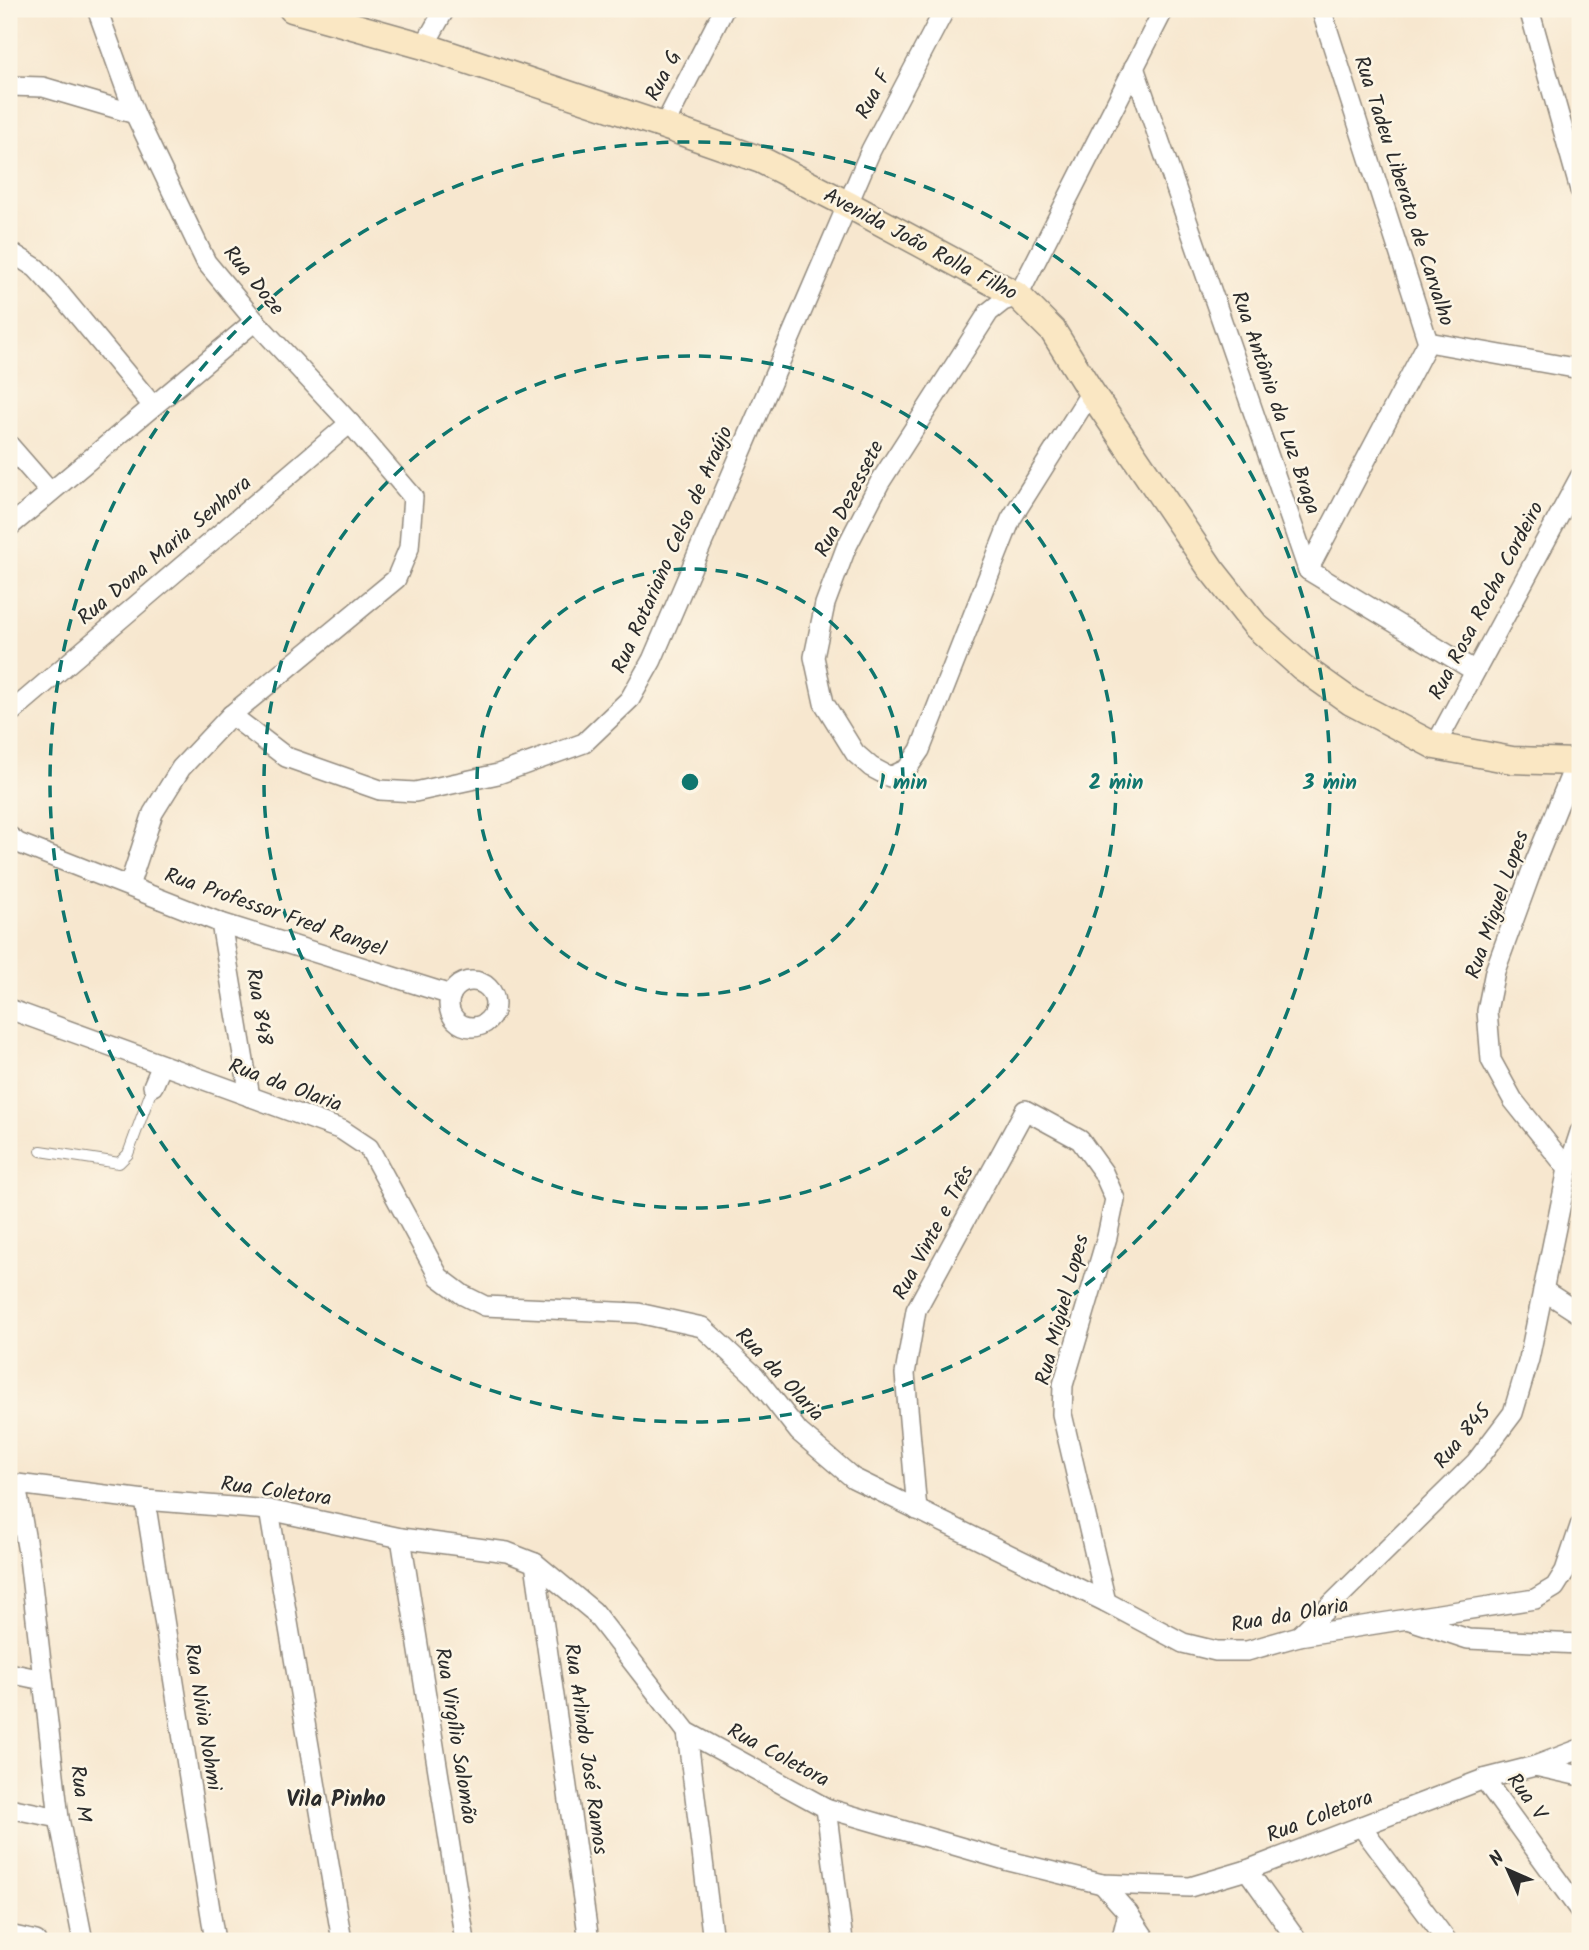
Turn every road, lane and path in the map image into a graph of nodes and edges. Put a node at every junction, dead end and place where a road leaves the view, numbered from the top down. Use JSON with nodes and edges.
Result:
{"nodes":[{"id":1,"x":97,"y":9,"type":"edge"},
{"id":2,"x":292,"y":9,"type":"edge"},
{"id":3,"x":445,"y":9,"type":"edge"},
{"id":4,"x":724,"y":9,"type":"edge"},
{"id":5,"x":945,"y":9,"type":"edge"},
{"id":6,"x":1164,"y":9,"type":"edge"},
{"id":7,"x":1321,"y":9,"type":"edge"},
{"id":8,"x":1529,"y":9,"type":"edge"},
{"id":9,"x":424,"y":46,"type":"junction"},
{"id":10,"x":1134,"y":67,"type":"junction"},
{"id":11,"x":9,"y":86,"type":"edge"},
{"id":12,"x":135,"y":114,"type":"junction"},
{"id":13,"x":664,"y":126,"type":"junction"},
{"id":14,"x":1580,"y":190,"type":"edge"},
{"id":15,"x":849,"y":205,"type":"junction"},
{"id":16,"x":9,"y":251,"type":"edge"},
{"id":17,"x":1018,"y":296,"type":"junction"},
{"id":18,"x":255,"y":321,"type":"junction"},
{"id":19,"x":1429,"y":342,"type":"junction"},
{"id":20,"x":1580,"y":369,"type":"edge"},
{"id":21,"x":1091,"y":392,"type":"junction"},
{"id":22,"x":153,"y":406,"type":"junction"},
{"id":23,"x":351,"y":423,"type":"junction"},
{"id":24,"x":9,"y":445,"type":"edge"},
{"id":25,"x":1580,"y":477,"type":"edge"},
{"id":26,"x":50,"y":492,"type":"junction"},
{"id":27,"x":9,"y":527,"type":"edge"},
{"id":28,"x":1308,"y":570,"type":"junction"},
{"id":29,"x":1475,"y":671,"type":"junction"},
{"id":30,"x":9,"y":714,"type":"edge"},
{"id":31,"x":231,"y":715,"type":"junction"},
{"id":32,"x":1435,"y":746,"type":"junction"},
{"id":33,"x":1578,"y":762,"type":"edge"},
{"id":34,"x":9,"y":836,"type":"edge"},
{"id":35,"x":129,"y":886,"type":"junction"},
{"id":36,"x":221,"y":923,"type":"junction"},
{"id":37,"x":451,"y":995,"type":"dead end"},
{"id":38,"x":9,"y":1009,"type":"edge"},
{"id":39,"x":162,"y":1065,"type":"junction"},
{"id":40,"x":153,"y":1086,"type":"joint"},
{"id":41,"x":250,"y":1097,"type":"junction"},
{"id":42,"x":1025,"y":1110,"type":"joint"},
{"id":43,"x":1580,"y":1132,"type":"edge"},
{"id":44,"x":41,"y":1151,"type":"dead end"},
{"id":45,"x":1567,"y":1169,"type":"junction"},
{"id":46,"x":1543,"y":1290,"type":"junction"},
{"id":47,"x":1580,"y":1314,"type":"edge"},
{"id":48,"x":12,"y":1484,"type":"edge"},
{"id":49,"x":145,"y":1500,"type":"junction"},
{"id":50,"x":269,"y":1510,"type":"junction"},
{"id":51,"x":917,"y":1510,"type":"junction"},
{"id":52,"x":1580,"y":1526,"type":"edge"},
{"id":53,"x":401,"y":1538,"type":"junction"},
{"id":54,"x":9,"y":1553,"type":"edge"},
{"id":55,"x":29,"y":1558,"type":"junction"},
{"id":56,"x":536,"y":1563,"type":"junction"},
{"id":57,"x":1107,"y":1602,"type":"junction"},
{"id":58,"x":1408,"y":1619,"type":"junction"},
{"id":59,"x":1299,"y":1636,"type":"junction"},
{"id":60,"x":1580,"y":1644,"type":"edge"},
{"id":61,"x":9,"y":1673,"type":"edge"},
{"id":62,"x":43,"y":1680,"type":"junction"},
{"id":63,"x":687,"y":1732,"type":"junction"},
{"id":64,"x":1580,"y":1749,"type":"edge"},
{"id":65,"x":1535,"y":1766,"type":"junction"},
{"id":66,"x":1580,"y":1776,"type":"edge"},
{"id":67,"x":1484,"y":1779,"type":"junction"},
{"id":68,"x":9,"y":1808,"type":"edge"},
{"id":69,"x":826,"y":1808,"type":"junction"},
{"id":70,"x":59,"y":1818,"type":"junction"},
{"id":71,"x":1361,"y":1826,"type":"junction"},
{"id":72,"x":1247,"y":1870,"type":"junction"},
{"id":73,"x":1102,"y":1884,"type":"junction"},
{"id":74,"x":1580,"y":1910,"type":"edge"},
{"id":75,"x":1128,"y":1913,"type":"junction"},
{"id":76,"x":9,"y":1935,"type":"edge"},
{"id":77,"x":36,"y":1941,"type":"edge"},
{"id":78,"x":83,"y":1941,"type":"edge"},
{"id":79,"x":215,"y":1941,"type":"edge"},
{"id":80,"x":342,"y":1941,"type":"edge"},
{"id":81,"x":464,"y":1941,"type":"edge"},
{"id":82,"x":589,"y":1941,"type":"edge"},
{"id":83,"x":713,"y":1941,"type":"edge"},
{"id":84,"x":843,"y":1941,"type":"edge"},
{"id":85,"x":1121,"y":1941,"type":"edge"},
{"id":86,"x":1147,"y":1941,"type":"edge"},
{"id":87,"x":1298,"y":1941,"type":"edge"},
{"id":88,"x":1447,"y":1941,"type":"edge"}],
"edges":[{"from":1,"to":12,"type":"street","name":"Rua Doze"},
{"from":2,"to":9,"type":"street","name":"Avenida João Rolla Filho"},
{"from":3,"to":9,"type":"street"},
{"from":4,"to":13,"type":"street","name":"Rua G"},
{"from":5,"to":15,"type":"street","name":"Rua F"},
{"from":6,"to":10,"type":"street"},
{"from":7,"to":19,"type":"street","name":"Rua Tadeu Liberato de Carvalho"},
{"from":8,"to":14,"type":"street"},
{"from":9,"to":13,"type":"street","name":"Avenida João Rolla Filho"},
{"from":10,"to":17,"type":"street"},
{"from":10,"to":28,"type":"street","name":"Rua Antônio da Luz Braga"},
{"from":11,"to":12,"type":"street"},
{"from":12,"to":18,"type":"street","name":"Rua Doze"},
{"from":13,"to":15,"type":"street","name":"Avenida João Rolla Filho"},
{"from":15,"to":17,"type":"street","name":"Avenida João Rolla Filho"},
{"from":15,"to":31,"type":"street","name":"Rua Rotariano Celso de Araújo"},
{"from":16,"to":22,"type":"street"},
{"from":17,"to":21,"type":"street","name":"Avenida João Rolla Filho"},
{"from":17,"to":21,"type":"street","name":"Rua Dezessete"},
{"from":18,"to":22,"type":"street"},
{"from":18,"to":23,"type":"street","name":"Rua Doze"},
{"from":19,"to":20,"type":"street"},
{"from":19,"to":28,"type":"street","name":"Rua Tadeu Liberato de Carvalho"},
{"from":21,"to":32,"type":"street","name":"Avenida João Rolla Filho"},
{"from":22,"to":26,"type":"street"},
{"from":23,"to":30,"type":"street","name":"Rua Dona Maria Senhora"},
{"from":23,"to":31,"type":"street","name":"Rua Doze"},
{"from":24,"to":26,"type":"street"},
{"from":25,"to":29,"type":"street","name":"Rua Rosa Rocha Cordeiro"},
{"from":26,"to":27,"type":"street"},
{"from":28,"to":29,"type":"street"},
{"from":29,"to":32,"type":"street","name":"Rua Rosa Rocha Cordeiro"},
{"from":31,"to":35,"type":"street","name":"Rua Doze"},
{"from":32,"to":33,"type":"street","name":"Avenida João Rolla Filho"},
{"from":33,"to":45,"type":"street","name":"Rua Miguel Lopes"},
{"from":34,"to":35,"type":"street","name":"Rua Professor Fred Rangel"},
{"from":35,"to":36,"type":"street","name":"Rua Professor Fred Rangel"},
{"from":36,"to":37,"type":"street","name":"Rua Professor Fred Rangel"},
{"from":36,"to":41,"type":"street","name":"Rua 848"},
{"from":38,"to":39,"type":"street","name":"Rua da Olaria"},
{"from":39,"to":40,"type":"street"},
{"from":39,"to":41,"type":"street","name":"Rua da Olaria"},
{"from":40,"to":44,"type":"lane"},
{"from":41,"to":51,"type":"street","name":"Rua da Olaria"},
{"from":42,"to":51,"type":"street","name":"Rua Vinte e Três"},
{"from":42,"to":57,"type":"street","name":"Rua Miguel Lopes"},
{"from":43,"to":45,"type":"street","name":"Rua 845"},
{"from":45,"to":46,"type":"street","name":"Rua 845"},
{"from":46,"to":47,"type":"street"},
{"from":46,"to":59,"type":"street","name":"Rua 845"},
{"from":48,"to":49,"type":"street","name":"Rua Coletora"},
{"from":48,"to":55,"type":"street","name":"Rua M"},
{"from":49,"to":50,"type":"street","name":"Rua Coletora"},
{"from":49,"to":79,"type":"street","name":"Rua Nívia Nohmi"},
{"from":50,"to":53,"type":"street","name":"Rua Coletora"},
{"from":50,"to":80,"type":"street"},
{"from":51,"to":57,"type":"street","name":"Rua da Olaria"},
{"from":52,"to":58,"type":"street","name":"Rua da Olaria"},
{"from":53,"to":56,"type":"street","name":"Rua Coletora"},
{"from":53,"to":81,"type":"street","name":"Rua Virgílio Salomão"},
{"from":54,"to":55,"type":"street"},
{"from":55,"to":62,"type":"street","name":"Rua M"},
{"from":56,"to":63,"type":"street","name":"Rua Coletora"},
{"from":56,"to":82,"type":"street","name":"Rua Arlindo José Ramos"},
{"from":57,"to":59,"type":"street","name":"Rua da Olaria"},
{"from":58,"to":59,"type":"street","name":"Rua da Olaria"},
{"from":58,"to":60,"type":"street"},
{"from":61,"to":62,"type":"street"},
{"from":62,"to":70,"type":"street","name":"Rua M"},
{"from":63,"to":69,"type":"street","name":"Rua Coletora"},
{"from":63,"to":83,"type":"street"},
{"from":64,"to":65,"type":"street"},
{"from":65,"to":66,"type":"street","name":"Rua Coletora"},
{"from":65,"to":67,"type":"street","name":"Rua Coletora"},
{"from":67,"to":71,"type":"street","name":"Rua Coletora"},
{"from":67,"to":74,"type":"street","name":"Rua V"},
{"from":68,"to":70,"type":"street"},
{"from":69,"to":73,"type":"street","name":"Rua Coletora"},
{"from":69,"to":84,"type":"street"},
{"from":70,"to":78,"type":"street","name":"Rua M"},
{"from":71,"to":72,"type":"street","name":"Rua Coletora"},
{"from":71,"to":88,"type":"street"},
{"from":72,"to":73,"type":"street","name":"Rua Coletora"},
{"from":72,"to":87,"type":"street"},
{"from":73,"to":75,"type":"street"},
{"from":75,"to":85,"type":"street"},
{"from":75,"to":86,"type":"street"},
{"from":76,"to":77,"type":"street"}]}
